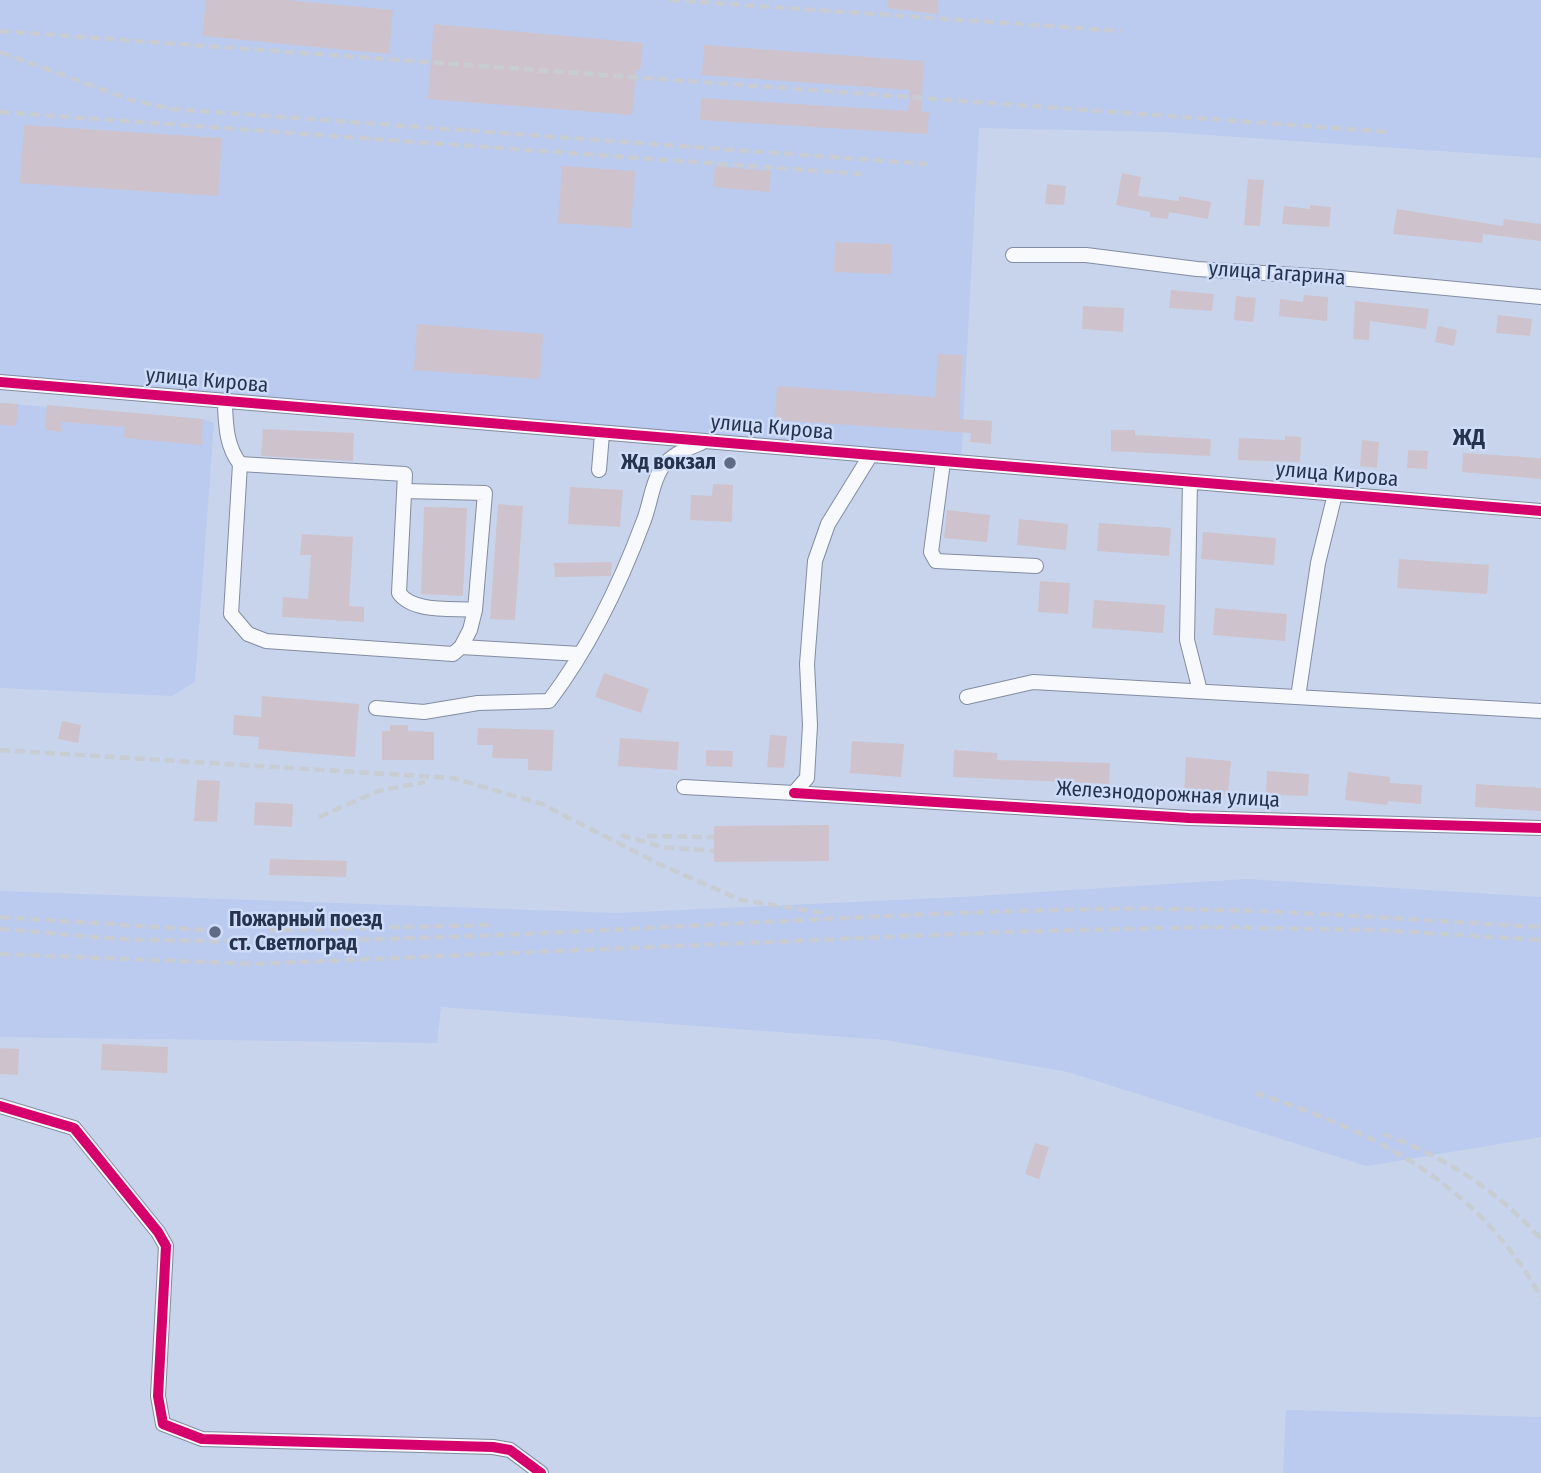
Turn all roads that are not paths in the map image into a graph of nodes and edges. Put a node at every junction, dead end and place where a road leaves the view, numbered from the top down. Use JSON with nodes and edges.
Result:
{"nodes":[{"id":1,"x":1013,"y":254,"type":"dead end"},
{"id":2,"x":1541,"y":297,"type":"edge"},
{"id":3,"x":0,"y":382,"type":"edge"},
{"id":4,"x":225,"y":407,"type":"dead end"},
{"id":5,"x":602,"y":433,"type":"junction"},
{"id":6,"x":702,"y":442,"type":"junction"},
{"id":7,"x":870,"y":456,"type":"junction"},
{"id":8,"x":943,"y":462,"type":"junction"},
{"id":9,"x":240,"y":464,"type":"junction"},
{"id":10,"x":600,"y":470,"type":"dead end"},
{"id":11,"x":1190,"y":482,"type":"junction"},
{"id":12,"x":404,"y":491,"type":"junction"},
{"id":13,"x":1335,"y":494,"type":"junction"},
{"id":14,"x":1541,"y":511,"type":"edge"},
{"id":15,"x":1036,"y":566,"type":"dead end"},
{"id":16,"x":475,"y":610,"type":"junction"},
{"id":17,"x":461,"y":647,"type":"junction"},
{"id":18,"x":580,"y":654,"type":"junction"},
{"id":19,"x":1200,"y":691,"type":"junction"},
{"id":20,"x":968,"y":697,"type":"dead end"},
{"id":21,"x":1298,"y":697,"type":"junction"},
{"id":22,"x":376,"y":708,"type":"dead end"},
{"id":23,"x":1541,"y":710,"type":"edge"},
{"id":24,"x":684,"y":787,"type":"dead end"},
{"id":25,"x":794,"y":793,"type":"junction"},
{"id":26,"x":1541,"y":828,"type":"edge"},
{"id":27,"x":0,"y":1106,"type":"edge"},
{"id":28,"x":541,"y":1473,"type":"edge"}],
"edges":[{"from":1,"to":2,"type":"street","name":"улица Гагарина"},
{"from":3,"to":5,"type":"street","name":"улица Кирова"},
{"from":4,"to":9,"type":"street"},
{"from":5,"to":6,"type":"street","name":"улица Кирова"},
{"from":5,"to":10,"type":"street"},
{"from":6,"to":7,"type":"street","name":"улица Кирова"},
{"from":6,"to":18,"type":"street"},
{"from":7,"to":8,"type":"street","name":"улица Кирова"},
{"from":7,"to":25,"type":"street"},
{"from":8,"to":11,"type":"street","name":"улица Кирова"},
{"from":8,"to":15,"type":"street"},
{"from":9,"to":12,"type":"street"},
{"from":9,"to":17,"type":"street"},
{"from":11,"to":13,"type":"street","name":"улица Кирова"},
{"from":11,"to":19,"type":"street"},
{"from":12,"to":16,"type":"street"},
{"from":12,"to":16,"type":"street"},
{"from":13,"to":14,"type":"street","name":"улица Кирова"},
{"from":13,"to":21,"type":"street"},
{"from":16,"to":17,"type":"street"},
{"from":17,"to":18,"type":"street"},
{"from":18,"to":22,"type":"street"},
{"from":19,"to":20,"type":"street"},
{"from":19,"to":21,"type":"street"},
{"from":21,"to":23,"type":"street"},
{"from":24,"to":25,"type":"street","name":"Железнодорожная улица"},
{"from":25,"to":26,"type":"street","name":"Железнодорожная улица"},
{"from":27,"to":28,"type":"street"}]}
